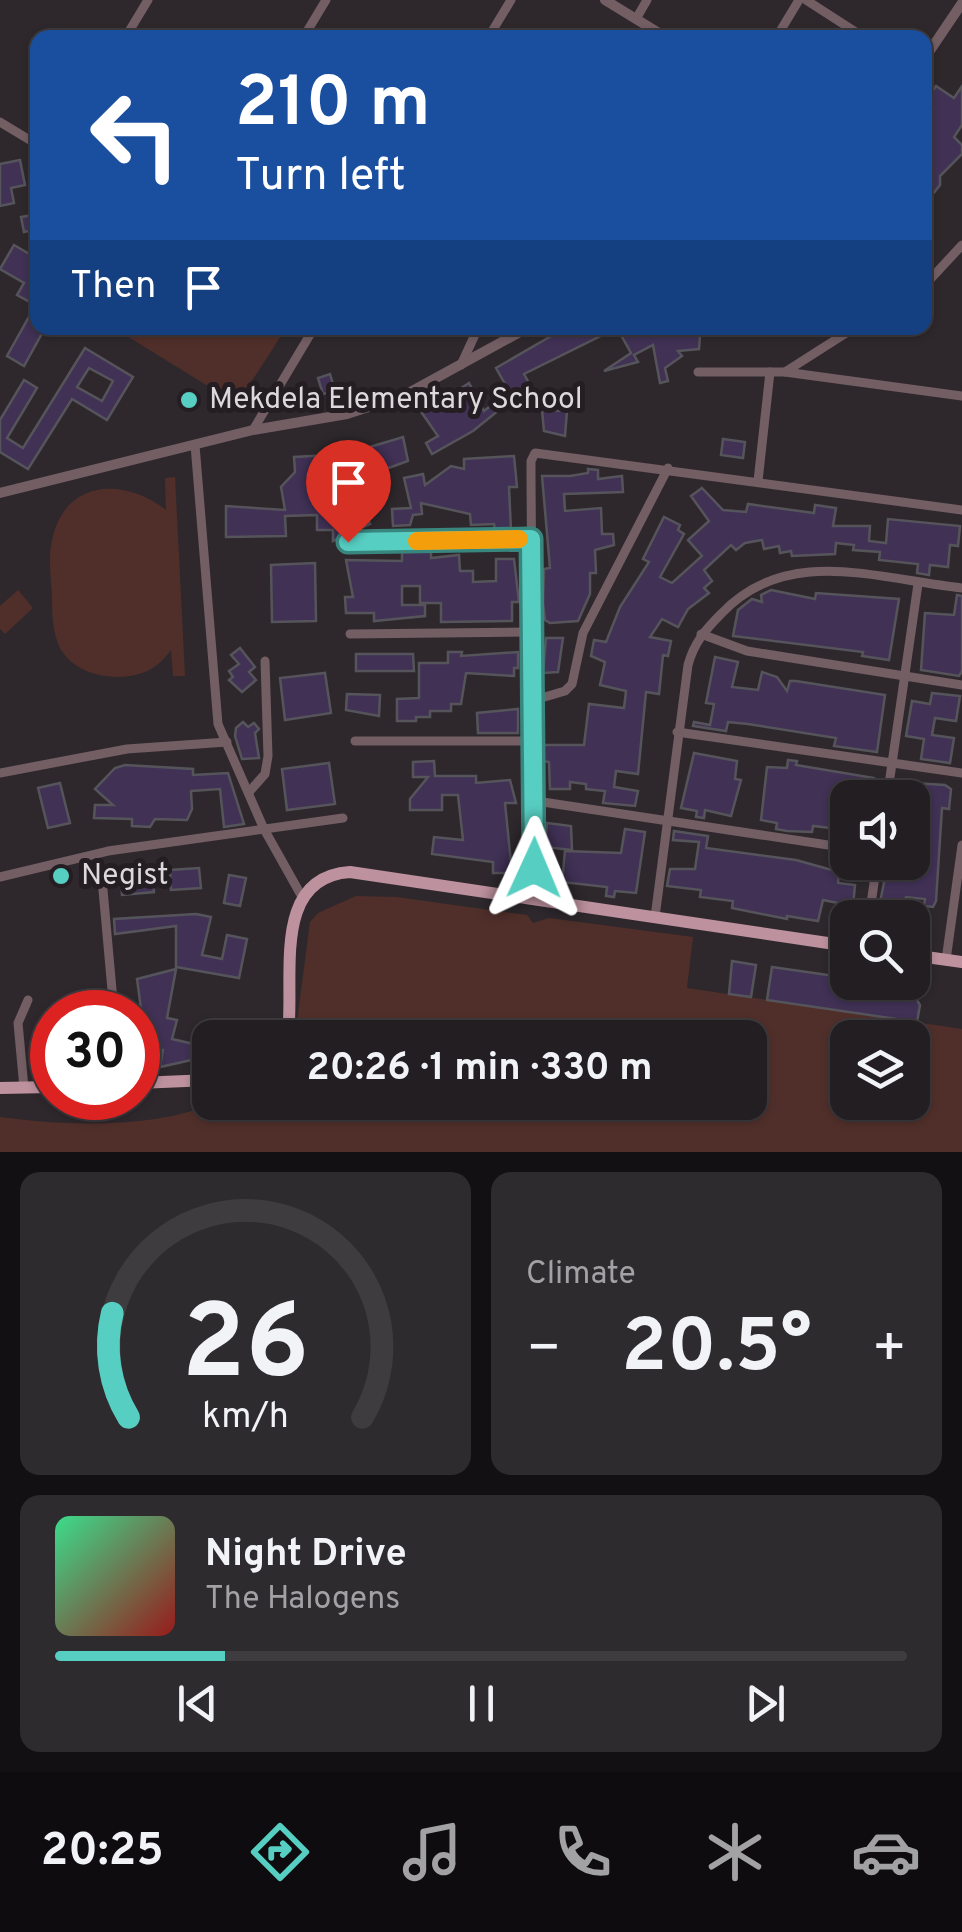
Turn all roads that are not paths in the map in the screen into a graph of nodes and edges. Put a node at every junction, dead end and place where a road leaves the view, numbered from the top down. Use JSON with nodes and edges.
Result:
{"nodes":[{"id":1,"x":148,"y":0,"type":"edge"},
{"id":2,"x":326,"y":0,"type":"edge"},
{"id":3,"x":511,"y":0,"type":"edge"},
{"id":4,"x":605,"y":0,"type":"edge"},
{"id":5,"x":647,"y":0,"type":"edge"},
{"id":6,"x":803,"y":0,"type":"edge"},
{"id":7,"x":960,"y":6,"type":"edge"},
{"id":8,"x":636,"y":19,"type":"junction"},
{"id":9,"x":130,"y":30,"type":"edge"},
{"id":10,"x":308,"y":30,"type":"edge"},
{"id":11,"x":493,"y":30,"type":"edge"},
{"id":12,"x":652,"y":30,"type":"edge"},
{"id":13,"x":782,"y":30,"type":"edge"},
{"id":14,"x":853,"y":30,"type":"edge"},
{"id":15,"x":932,"y":48,"type":"edge"},
{"id":16,"x":0,"y":122,"type":"edge"},
{"id":17,"x":30,"y":139,"type":"edge"},
{"id":18,"x":962,"y":245,"type":"edge"},
{"id":19,"x":932,"y":277,"type":"edge"},
{"id":20,"x":310,"y":335,"type":"edge"},
{"id":21,"x":475,"y":335,"type":"edge"},
{"id":22,"x":515,"y":335,"type":"edge"},
{"id":23,"x":843,"y":335,"type":"edge"},
{"id":24,"x":461,"y":365,"type":"junction"},
{"id":25,"x":698,"y":372,"type":"dead end"},
{"id":26,"x":770,"y":372,"type":"junction"},
{"id":27,"x":785,"y":372,"type":"junction"},
{"id":28,"x":962,"y":396,"type":"edge"},
{"id":29,"x":252,"y":430,"type":"junction"},
{"id":30,"x":195,"y":445,"type":"junction"},
{"id":31,"x":668,"y":468,"type":"junction"},
{"id":32,"x":758,"y":481,"type":"junction"},
{"id":33,"x":0,"y":494,"type":"edge"},
{"id":34,"x":962,"y":510,"type":"edge"},
{"id":35,"x":531,"y":539,"type":"junction"},
{"id":36,"x":348,"y":542,"type":"dead end"},
{"id":37,"x":918,"y":584,"type":"junction"},
{"id":38,"x":962,"y":588,"type":"edge"},
{"id":39,"x":530,"y":632,"type":"junction"},
{"id":40,"x":350,"y":634,"type":"dead end"},
{"id":41,"x":701,"y":634,"type":"junction"},
{"id":42,"x":265,"y":661,"type":"dead end"},
{"id":43,"x":905,"y":675,"type":"junction"},
{"id":44,"x":962,"y":685,"type":"edge"},
{"id":45,"x":531,"y":701,"type":"junction"},
{"id":46,"x":677,"y":732,"type":"junction"},
{"id":47,"x":355,"y":741,"type":"dead end"},
{"id":48,"x":532,"y":741,"type":"junction"},
{"id":49,"x":227,"y":742,"type":"junction"},
{"id":50,"x":892,"y":763,"type":"junction"},
{"id":51,"x":0,"y":773,"type":"edge"},
{"id":52,"x":962,"y":773,"type":"edge"},
{"id":53,"x":890,"y":780,"type":"edge"},
{"id":54,"x":248,"y":792,"type":"junction"},
{"id":55,"x":536,"y":802,"type":"junction"},
{"id":56,"x":343,"y":818,"type":"dead end"},
{"id":57,"x":664,"y":824,"type":"junction"},
{"id":58,"x":264,"y":828,"type":"junction"},
{"id":59,"x":962,"y":844,"type":"edge"},
{"id":60,"x":830,"y":846,"type":"edge"},
{"id":61,"x":961,"y":864,"type":"edge"},
{"id":62,"x":0,"y":877,"type":"edge"},
{"id":63,"x":102,"y":878,"type":"dead end"},
{"id":64,"x":301,"y":895,"type":"junction"},
{"id":65,"x":534,"y":900,"type":"junction"},
{"id":66,"x":655,"y":917,"type":"junction"},
{"id":67,"x":830,"y":943,"type":"edge"},
{"id":68,"x":930,"y":958,"type":"edge"},
{"id":69,"x":946,"y":960,"type":"junction"},
{"id":70,"x":962,"y":962,"type":"edge"},
{"id":71,"x":112,"y":990,"type":"edge"},
{"id":72,"x":28,"y":1000,"type":"dead end"},
{"id":73,"x":289,"y":1020,"type":"edge"},
{"id":74,"x":192,"y":1081,"type":"edge"},
{"id":75,"x":160,"y":1082,"type":"edge"},
{"id":76,"x":0,"y":1088,"type":"edge"},
{"id":77,"x":24,"y":1088,"type":"junction"},
{"id":78,"x":30,"y":1088,"type":"edge"}],
"edges":[{"from":1,"to":9,"type":"street"},
{"from":2,"to":10,"type":"street"},
{"from":3,"to":11,"type":"street"},
{"from":4,"to":8,"type":"street"},
{"from":5,"to":8,"type":"street"},
{"from":6,"to":13,"type":"street"},
{"from":6,"to":14,"type":"street"},
{"from":7,"to":15,"type":"street"},
{"from":8,"to":12,"type":"street"},
{"from":16,"to":17,"type":"street"},
{"from":18,"to":19,"type":"street"},
{"from":20,"to":29,"type":"street"},
{"from":21,"to":24,"type":"street"},
{"from":22,"to":24,"type":"street"},
{"from":23,"to":27,"type":"street"},
{"from":24,"to":29,"type":"street"},
{"from":25,"to":26,"type":"street"},
{"from":26,"to":27,"type":"street"},
{"from":26,"to":32,"type":"street"},
{"from":27,"to":28,"type":"street"},
{"from":29,"to":30,"type":"street"},
{"from":30,"to":33,"type":"street"},
{"from":30,"to":49,"type":"street"},
{"from":31,"to":32,"type":"street"},
{"from":31,"to":35,"type":"street"},
{"from":31,"to":45,"type":"street"},
{"from":32,"to":34,"type":"street"},
{"from":35,"to":36,"type":"street"},
{"from":35,"to":39,"type":"street"},
{"from":37,"to":38,"type":"street"},
{"from":37,"to":41,"type":"street"},
{"from":37,"to":43,"type":"street"},
{"from":39,"to":40,"type":"street"},
{"from":39,"to":45,"type":"street"},
{"from":41,"to":43,"type":"street"},
{"from":41,"to":46,"type":"street"},
{"from":42,"to":54,"type":"street"},
{"from":43,"to":44,"type":"street"},
{"from":43,"to":50,"type":"street"},
{"from":45,"to":48,"type":"street"},
{"from":46,"to":50,"type":"street"},
{"from":46,"to":57,"type":"street"},
{"from":47,"to":48,"type":"street"},
{"from":48,"to":55,"type":"street"},
{"from":49,"to":51,"type":"street"},
{"from":49,"to":54,"type":"street"},
{"from":50,"to":52,"type":"street"},
{"from":50,"to":53,"type":"street"},
{"from":54,"to":58,"type":"street"},
{"from":55,"to":57,"type":"street"},
{"from":55,"to":65,"type":"street"},
{"from":56,"to":58,"type":"street"},
{"from":57,"to":60,"type":"street"},
{"from":57,"to":66,"type":"street"},
{"from":58,"to":62,"type":"street"},
{"from":58,"to":64,"type":"street"},
{"from":59,"to":61,"type":"street"},
{"from":61,"to":69,"type":"street"},
{"from":63,"to":71,"type":"street"},
{"from":64,"to":65,"type":"main road"},
{"from":64,"to":73,"type":"main road"},
{"from":65,"to":66,"type":"main road"},
{"from":66,"to":67,"type":"main road"},
{"from":68,"to":69,"type":"main road"},
{"from":69,"to":70,"type":"main road"},
{"from":72,"to":77,"type":"street"},
{"from":74,"to":75,"type":"main road"},
{"from":76,"to":77,"type":"main road"},
{"from":77,"to":78,"type":"main road"}]}
